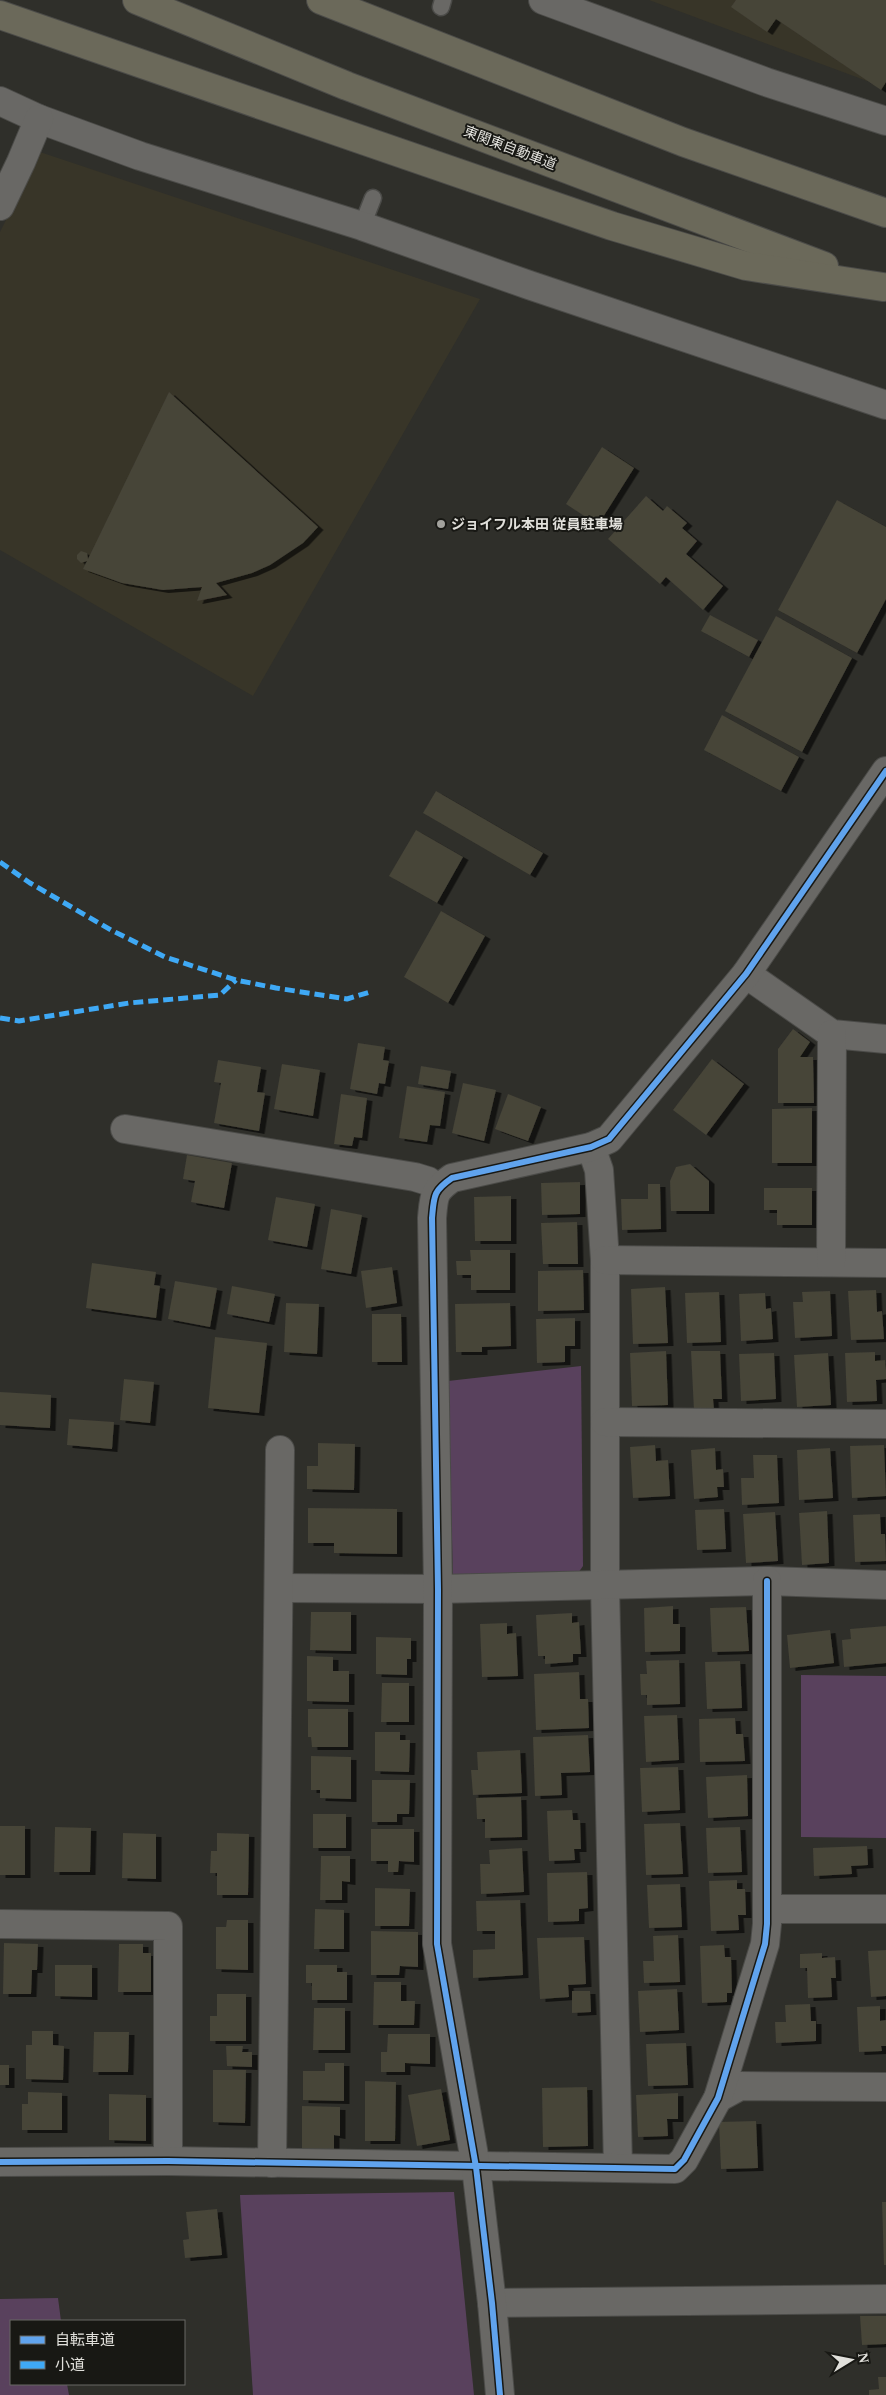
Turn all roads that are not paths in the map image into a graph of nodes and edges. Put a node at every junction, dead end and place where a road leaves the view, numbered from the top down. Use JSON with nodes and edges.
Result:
{"nodes":[{"id":1,"x":138,"y":0,"type":"edge"},
{"id":2,"x":321,"y":0,"type":"edge"},
{"id":3,"x":544,"y":0,"type":"edge"},
{"id":4,"x":0,"y":15,"type":"edge"},
{"id":5,"x":0,"y":102,"type":"edge"},
{"id":6,"x":39,"y":118,"type":"junction"},
{"id":7,"x":886,"y":121,"type":"edge"},
{"id":8,"x":373,"y":198,"type":"dead end"},
{"id":9,"x":0,"y":206,"type":"edge"},
{"id":10,"x":886,"y":212,"type":"edge"},
{"id":11,"x":362,"y":226,"type":"junction"},
{"id":12,"x":884,"y":288,"type":"edge"},
{"id":13,"x":886,"y":404,"type":"edge"},
{"id":14,"x":886,"y":771,"type":"edge"},
{"id":15,"x":746,"y":974,"type":"junction"},
{"id":16,"x":832,"y":1034,"type":"junction"},
{"id":17,"x":886,"y":1039,"type":"edge"},
{"id":18,"x":125,"y":1129,"type":"dead end"},
{"id":19,"x":591,"y":1147,"type":"junction"},
{"id":20,"x":438,"y":1188,"type":"junction"},
{"id":21,"x":605,"y":1260,"type":"junction"},
{"id":22,"x":831,"y":1262,"type":"junction"},
{"id":23,"x":886,"y":1263,"type":"edge"},
{"id":24,"x":605,"y":1422,"type":"junction"},
{"id":25,"x":886,"y":1424,"type":"edge"},
{"id":26,"x":280,"y":1450,"type":"dead end"},
{"id":27,"x":767,"y":1581,"type":"junction"},
{"id":28,"x":886,"y":1585,"type":"edge"},
{"id":29,"x":605,"y":1586,"type":"junction"},
{"id":30,"x":279,"y":1588,"type":"junction"},
{"id":31,"x":438,"y":1589,"type":"junction"},
{"id":32,"x":767,"y":1909,"type":"junction"},
{"id":33,"x":886,"y":1909,"type":"edge"},
{"id":34,"x":0,"y":1924,"type":"edge"},
{"id":35,"x":886,"y":2087,"type":"edge"},
{"id":36,"x":718,"y":2098,"type":"junction"},
{"id":37,"x":168,"y":2161,"type":"junction"},
{"id":38,"x":0,"y":2162,"type":"edge"},
{"id":39,"x":272,"y":2163,"type":"junction"},
{"id":40,"x":476,"y":2167,"type":"junction"},
{"id":41,"x":618,"y":2167,"type":"junction"},
{"id":42,"x":886,"y":2299,"type":"edge"},
{"id":43,"x":492,"y":2303,"type":"junction"},
{"id":44,"x":500,"y":2395,"type":"edge"}],
"edges":[{"from":1,"to":12,"type":"highway","name":"東関東自動車道"},
{"from":2,"to":10,"type":"highway"},
{"from":3,"to":7,"type":"street"},
{"from":4,"to":12,"type":"highway"},
{"from":5,"to":6,"type":"street"},
{"from":6,"to":9,"type":"street"},
{"from":6,"to":11,"type":"street"},
{"from":8,"to":11,"type":"lane"},
{"from":11,"to":13,"type":"street"},
{"from":14,"to":15,"type":"street"},
{"from":15,"to":16,"type":"street"},
{"from":15,"to":19,"type":"street"},
{"from":16,"to":17,"type":"street"},
{"from":16,"to":22,"type":"street"},
{"from":18,"to":20,"type":"street"},
{"from":19,"to":20,"type":"street"},
{"from":19,"to":21,"type":"street"},
{"from":20,"to":31,"type":"street"},
{"from":21,"to":22,"type":"street"},
{"from":21,"to":24,"type":"street"},
{"from":22,"to":23,"type":"street"},
{"from":24,"to":25,"type":"street"},
{"from":24,"to":29,"type":"street"},
{"from":26,"to":30,"type":"street"},
{"from":27,"to":28,"type":"street"},
{"from":27,"to":29,"type":"street"},
{"from":27,"to":32,"type":"street"},
{"from":29,"to":31,"type":"street"},
{"from":29,"to":41,"type":"street"},
{"from":30,"to":31,"type":"street"},
{"from":30,"to":39,"type":"street"},
{"from":31,"to":40,"type":"street"},
{"from":32,"to":33,"type":"street"},
{"from":32,"to":36,"type":"street"},
{"from":34,"to":37,"type":"street"},
{"from":35,"to":36,"type":"street"},
{"from":36,"to":41,"type":"street"},
{"from":37,"to":38,"type":"street"},
{"from":37,"to":39,"type":"street"},
{"from":39,"to":40,"type":"street"},
{"from":40,"to":41,"type":"street"},
{"from":40,"to":43,"type":"street"},
{"from":42,"to":43,"type":"street"},
{"from":43,"to":44,"type":"street"}]}
